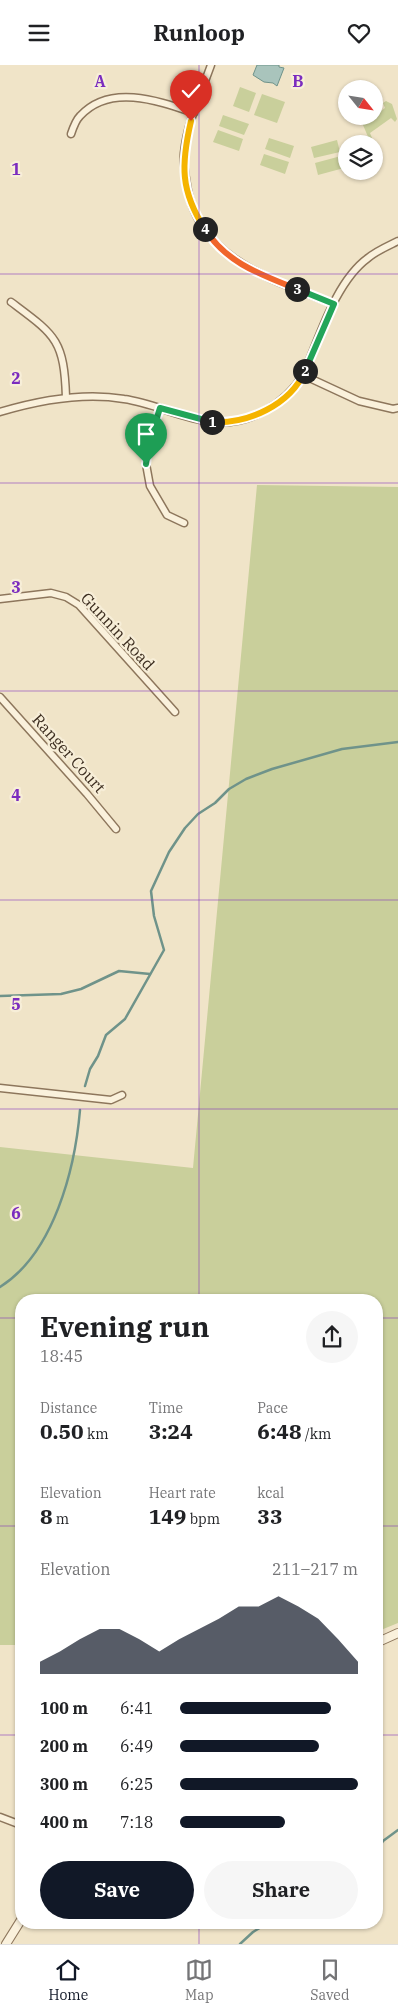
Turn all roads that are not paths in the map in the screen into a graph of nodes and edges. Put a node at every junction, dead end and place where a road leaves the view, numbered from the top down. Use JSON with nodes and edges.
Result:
{"nodes":[{"id":1,"x":210,"y":65,"type":"edge"},
{"id":2,"x":194,"y":113,"type":"junction"},
{"id":3,"x":71,"y":133,"type":"dead end"},
{"id":4,"x":398,"y":241,"type":"edge"},
{"id":5,"x":11,"y":302,"type":"dead end"},
{"id":6,"x":334,"y":304,"type":"junction"},
{"id":7,"x":303,"y":375,"type":"junction"},
{"id":8,"x":66,"y":397,"type":"junction"},
{"id":9,"x":160,"y":408,"type":"junction"},
{"id":10,"x":398,"y":408,"type":"edge"},
{"id":11,"x":0,"y":412,"type":"edge"},
{"id":12,"x":184,"y":523,"type":"dead end"},
{"id":13,"x":0,"y":599,"type":"edge"},
{"id":14,"x":0,"y":697,"type":"edge"},
{"id":15,"x":175,"y":713,"type":"dead end"},
{"id":16,"x":116,"y":829,"type":"dead end"},
{"id":17,"x":0,"y":1088,"type":"edge"},
{"id":18,"x":122,"y":1095,"type":"dead end"},
{"id":19,"x":398,"y":1633,"type":"edge"},
{"id":20,"x":383,"y":1640,"type":"edge"},
{"id":21,"x":0,"y":1817,"type":"edge"},
{"id":22,"x":15,"y":1823,"type":"edge"},
{"id":23,"x":16,"y":1929,"type":"edge"},
{"id":24,"x":6,"y":1944,"type":"edge"}],
"edges":[{"from":1,"to":2,"type":"street"},
{"from":2,"to":3,"type":"street"},
{"from":2,"to":6,"type":"street"},
{"from":4,"to":6,"type":"street"},
{"from":5,"to":8,"type":"street"},
{"from":6,"to":7,"type":"street"},
{"from":7,"to":9,"type":"street"},
{"from":7,"to":10,"type":"street"},
{"from":8,"to":9,"type":"street"},
{"from":8,"to":11,"type":"street"},
{"from":9,"to":12,"type":"street"},
{"from":13,"to":15,"type":"street","name":"Gunnin Road"},
{"from":14,"to":16,"type":"street","name":"Ranger Court"},
{"from":17,"to":18,"type":"street"},
{"from":19,"to":20,"type":"street"},
{"from":21,"to":22,"type":"street"},
{"from":23,"to":24,"type":"street"}]}
